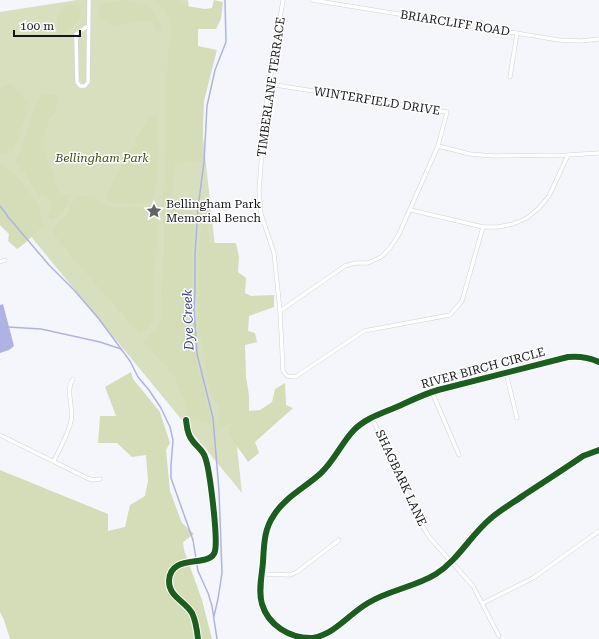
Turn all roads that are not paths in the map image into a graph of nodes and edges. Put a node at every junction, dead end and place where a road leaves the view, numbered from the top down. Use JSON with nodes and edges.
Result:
{"nodes":[{"id":1,"x":89,"y":0,"type":"edge"},
{"id":2,"x":283,"y":0,"type":"edge"},
{"id":3,"x":312,"y":0,"type":"edge"},
{"id":4,"x":88,"y":26,"type":"junction"},
{"id":5,"x":516,"y":33,"type":"junction"},
{"id":6,"x":599,"y":39,"type":"edge"},
{"id":7,"x":510,"y":77,"type":"dead end"},
{"id":8,"x":269,"y":84,"type":"junction"},
{"id":9,"x":438,"y":146,"type":"junction"},
{"id":10,"x":599,"y":153,"type":"edge"},
{"id":11,"x":568,"y":155,"type":"junction"},
{"id":12,"x":410,"y":210,"type":"junction"},
{"id":13,"x":483,"y":227,"type":"junction"},
{"id":14,"x":5,"y":260,"type":"dead end"},
{"id":15,"x":0,"y":262,"type":"edge"},
{"id":16,"x":280,"y":311,"type":"junction"},
{"id":17,"x":599,"y":362,"type":"edge"},
{"id":18,"x":506,"y":373,"type":"junction"},
{"id":19,"x":73,"y":379,"type":"dead end"},
{"id":20,"x":432,"y":392,"type":"junction"},
{"id":21,"x":372,"y":418,"type":"junction"},
{"id":22,"x":517,"y":418,"type":"dead end"},
{"id":23,"x":0,"y":435,"type":"edge"},
{"id":24,"x":599,"y":450,"type":"edge"},
{"id":25,"x":459,"y":455,"type":"dead end"},
{"id":26,"x":54,"y":461,"type":"junction"},
{"id":27,"x":100,"y":479,"type":"dead end"},
{"id":28,"x":599,"y":531,"type":"edge"},
{"id":29,"x":339,"y":540,"type":"dead end"},
{"id":30,"x":452,"y":562,"type":"junction"},
{"id":31,"x":262,"y":574,"type":"junction"},
{"id":32,"x":483,"y":603,"type":"junction"},
{"id":33,"x":499,"y":636,"type":"dead end"}],
"edges":[{"from":1,"to":4,"type":"street"},
{"from":2,"to":8,"type":"street","name":"TIMBERLANE TERRACE"},
{"from":3,"to":5,"type":"street","name":"BRIARCLIFF ROAD"},
{"from":4,"to":4,"type":"street"},
{"from":5,"to":6,"type":"street","name":"BRIARCLIFF ROAD"},
{"from":5,"to":7,"type":"street"},
{"from":8,"to":9,"type":"street","name":"WINTERFIELD DRIVE"},
{"from":8,"to":16,"type":"street","name":"TIMBERLANE TERRACE"},
{"from":9,"to":11,"type":"street"},
{"from":9,"to":12,"type":"street","name":"WINTERFIELD DRIVE"},
{"from":10,"to":11,"type":"street"},
{"from":11,"to":13,"type":"street"},
{"from":12,"to":13,"type":"street"},
{"from":12,"to":16,"type":"street","name":"WINTERFIELD DRIVE"},
{"from":13,"to":16,"type":"street","name":"TIMBERLANE TERRACE"},
{"from":14,"to":15,"type":"street"},
{"from":17,"to":18,"type":"street","name":"RIVER BIRCH CIRCLE"},
{"from":18,"to":20,"type":"street","name":"RIVER BIRCH CIRCLE"},
{"from":18,"to":22,"type":"street"},
{"from":19,"to":26,"type":"street"},
{"from":20,"to":21,"type":"street","name":"RIVER BIRCH CIRCLE"},
{"from":20,"to":25,"type":"street"},
{"from":21,"to":30,"type":"street","name":"SHAGBARK LANE"},
{"from":21,"to":31,"type":"street","name":"RIVER BIRCH CIRCLE"},
{"from":23,"to":26,"type":"street"},
{"from":24,"to":30,"type":"street","name":"RIVER BIRCH CIRCLE"},
{"from":26,"to":27,"type":"street"},
{"from":28,"to":32,"type":"street"},
{"from":29,"to":31,"type":"street"},
{"from":30,"to":31,"type":"street","name":"RIVER BIRCH CIRCLE"},
{"from":30,"to":32,"type":"street","name":"SHAGBARK LANE"},
{"from":32,"to":33,"type":"street","name":"SHAGBARK LANE"}]}
